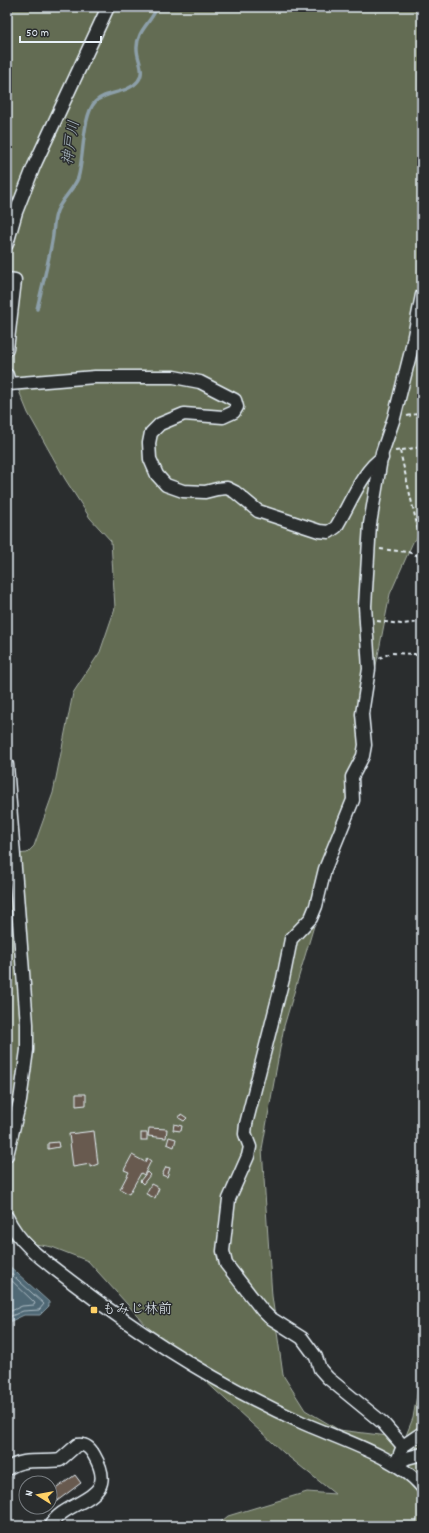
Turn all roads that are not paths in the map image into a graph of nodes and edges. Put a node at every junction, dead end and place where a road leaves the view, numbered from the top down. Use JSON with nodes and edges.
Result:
{"nodes":[{"id":1,"x":108,"y":7,"type":"edge"},
{"id":2,"x":7,"y":244,"type":"edge"},
{"id":3,"x":7,"y":279,"type":"edge"},
{"id":4,"x":422,"y":295,"type":"edge"},
{"id":5,"x":7,"y":349,"type":"edge"},
{"id":6,"x":7,"y":375,"type":"edge"},
{"id":7,"x":382,"y":455,"type":"junction"},
{"id":8,"x":7,"y":765,"type":"edge"},
{"id":9,"x":7,"y":1155,"type":"edge"},
{"id":10,"x":7,"y":1217,"type":"edge"},
{"id":11,"x":422,"y":1433,"type":"edge"},
{"id":12,"x":403,"y":1446,"type":"junction"},
{"id":13,"x":422,"y":1454,"type":"edge"},
{"id":14,"x":396,"y":1464,"type":"junction"},
{"id":15,"x":7,"y":1469,"type":"edge"},
{"id":16,"x":422,"y":1487,"type":"edge"},
{"id":17,"x":50,"y":1526,"type":"edge"}],
"edges":[{"from":1,"to":2,"type":"street"},
{"from":3,"to":5,"type":"street"},
{"from":4,"to":7,"type":"street"},
{"from":6,"to":7,"type":"street"},
{"from":7,"to":12,"type":"street"},
{"from":8,"to":9,"type":"street"},
{"from":10,"to":14,"type":"street"},
{"from":11,"to":12,"type":"street"},
{"from":12,"to":14,"type":"street"},
{"from":13,"to":14,"type":"street"},
{"from":14,"to":16,"type":"street"},
{"from":15,"to":17,"type":"street"}]}
